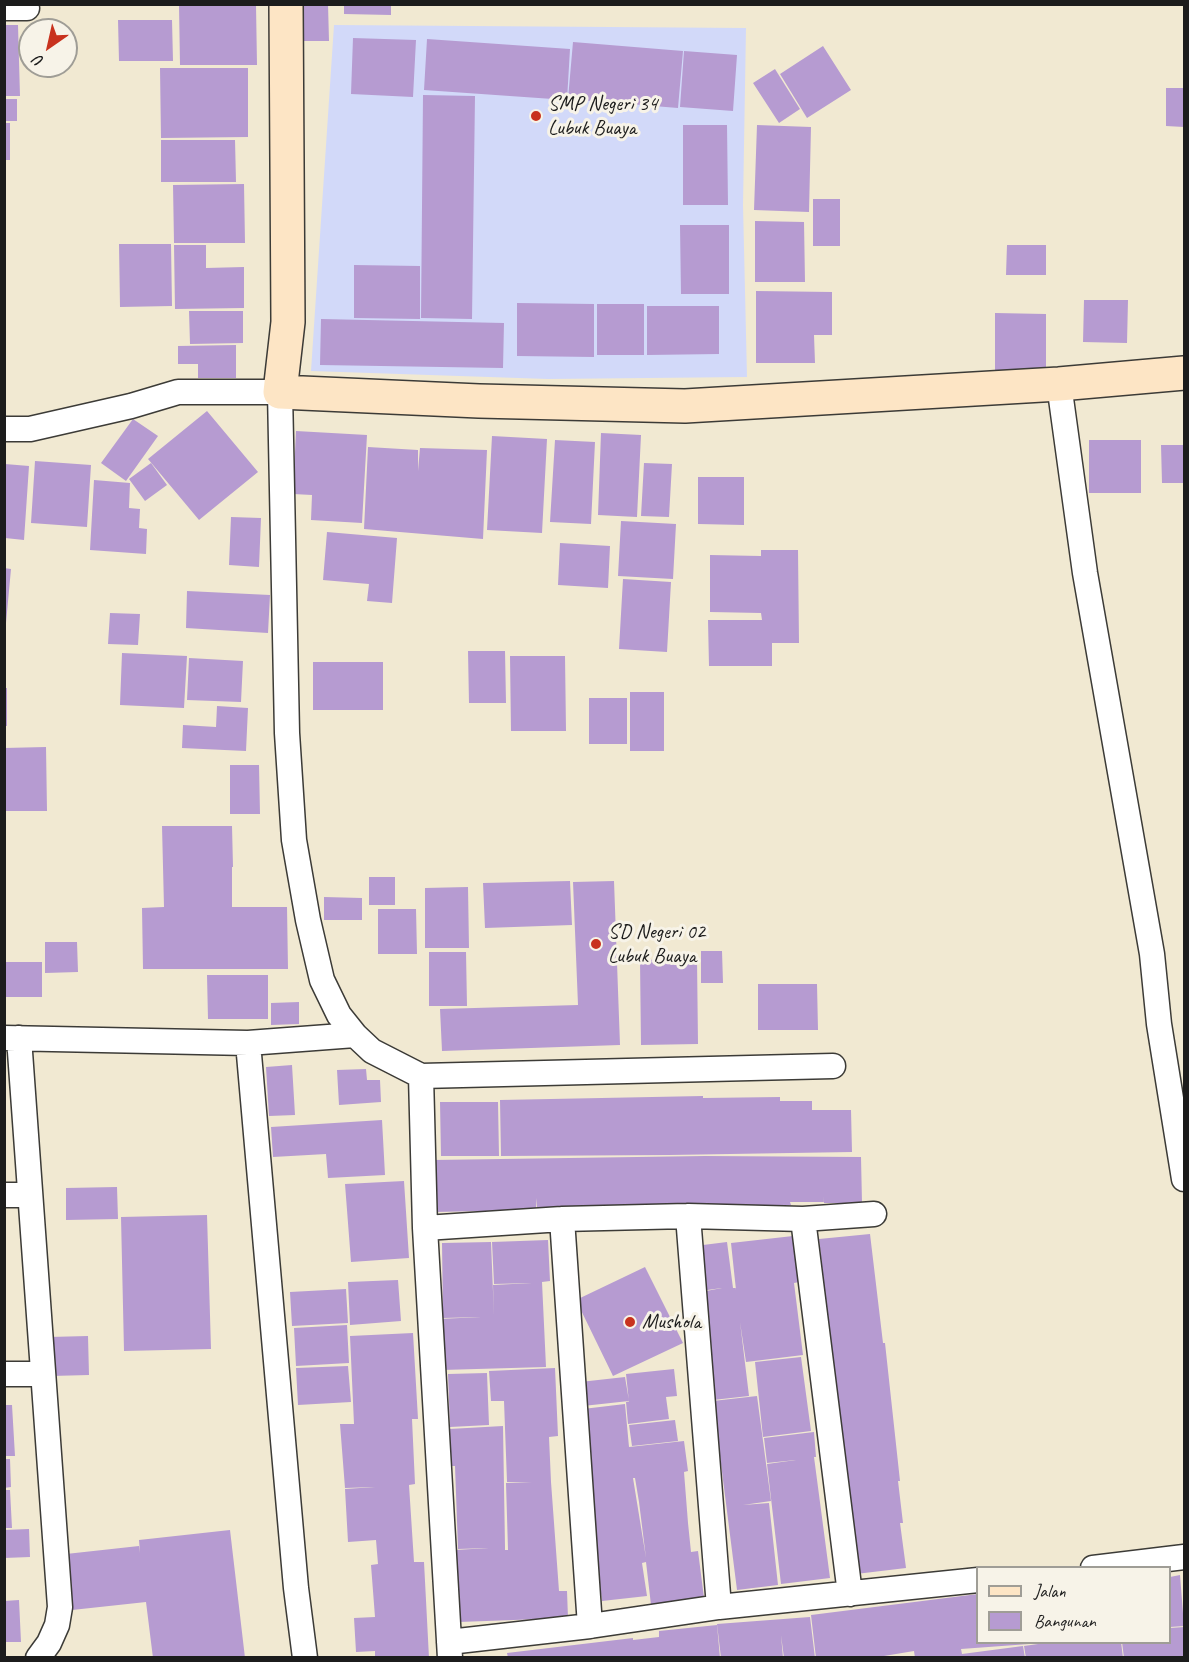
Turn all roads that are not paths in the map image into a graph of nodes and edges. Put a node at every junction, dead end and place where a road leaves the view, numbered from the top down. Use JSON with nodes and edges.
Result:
{"nodes":[{"id":1,"x":285,"y":4,"type":"edge"},
{"id":2,"x":1185,"y":373,"type":"edge"},
{"id":3,"x":1059,"y":384,"type":"junction"},
{"id":4,"x":280,"y":392,"type":"junction"},
{"id":5,"x":4,"y":429,"type":"edge"},
{"id":6,"x":355,"y":1035,"type":"junction"},
{"id":7,"x":12,"y":1038,"type":"edge"},
{"id":8,"x":248,"y":1043,"type":"junction"},
{"id":9,"x":833,"y":1066,"type":"dead end"},
{"id":10,"x":421,"y":1076,"type":"junction"},
{"id":11,"x":1185,"y":1179,"type":"edge"},
{"id":12,"x":4,"y":1195,"type":"edge"},
{"id":13,"x":30,"y":1195,"type":"junction"},
{"id":14,"x":874,"y":1214,"type":"dead end"},
{"id":15,"x":688,"y":1216,"type":"junction"},
{"id":16,"x":803,"y":1219,"type":"junction"},
{"id":17,"x":562,"y":1220,"type":"junction"},
{"id":18,"x":425,"y":1227,"type":"junction"},
{"id":19,"x":4,"y":1374,"type":"edge"},
{"id":20,"x":42,"y":1374,"type":"junction"},
{"id":21,"x":1185,"y":1557,"type":"edge"},
{"id":22,"x":1110,"y":1566,"type":"edge"},
{"id":23,"x":976,"y":1580,"type":"edge"},
{"id":24,"x":850,"y":1594,"type":"junction"},
{"id":25,"x":719,"y":1607,"type":"junction"},
{"id":26,"x":590,"y":1626,"type":"junction"},
{"id":27,"x":450,"y":1650,"type":"edge"},
{"id":28,"x":38,"y":1658,"type":"edge"},
{"id":29,"x":305,"y":1658,"type":"edge"}],
"edges":[{"from":1,"to":4,"type":"street"},
{"from":2,"to":3,"type":"street"},
{"from":3,"to":4,"type":"street"},
{"from":3,"to":11,"type":"street"},
{"from":4,"to":5,"type":"street"},
{"from":4,"to":6,"type":"street"},
{"from":6,"to":8,"type":"street"},
{"from":6,"to":10,"type":"street"},
{"from":7,"to":8,"type":"street"},
{"from":7,"to":13,"type":"street"},
{"from":8,"to":29,"type":"street"},
{"from":9,"to":10,"type":"street"},
{"from":10,"to":18,"type":"street"},
{"from":12,"to":13,"type":"street"},
{"from":13,"to":20,"type":"street"},
{"from":14,"to":16,"type":"street"},
{"from":15,"to":16,"type":"street"},
{"from":15,"to":17,"type":"street"},
{"from":15,"to":25,"type":"street"},
{"from":16,"to":24,"type":"street"},
{"from":17,"to":18,"type":"street"},
{"from":17,"to":26,"type":"street"},
{"from":18,"to":27,"type":"street"},
{"from":19,"to":20,"type":"street"},
{"from":20,"to":28,"type":"street"},
{"from":21,"to":22,"type":"street"},
{"from":23,"to":24,"type":"street"},
{"from":24,"to":25,"type":"street"},
{"from":25,"to":26,"type":"street"},
{"from":26,"to":27,"type":"street"}]}
